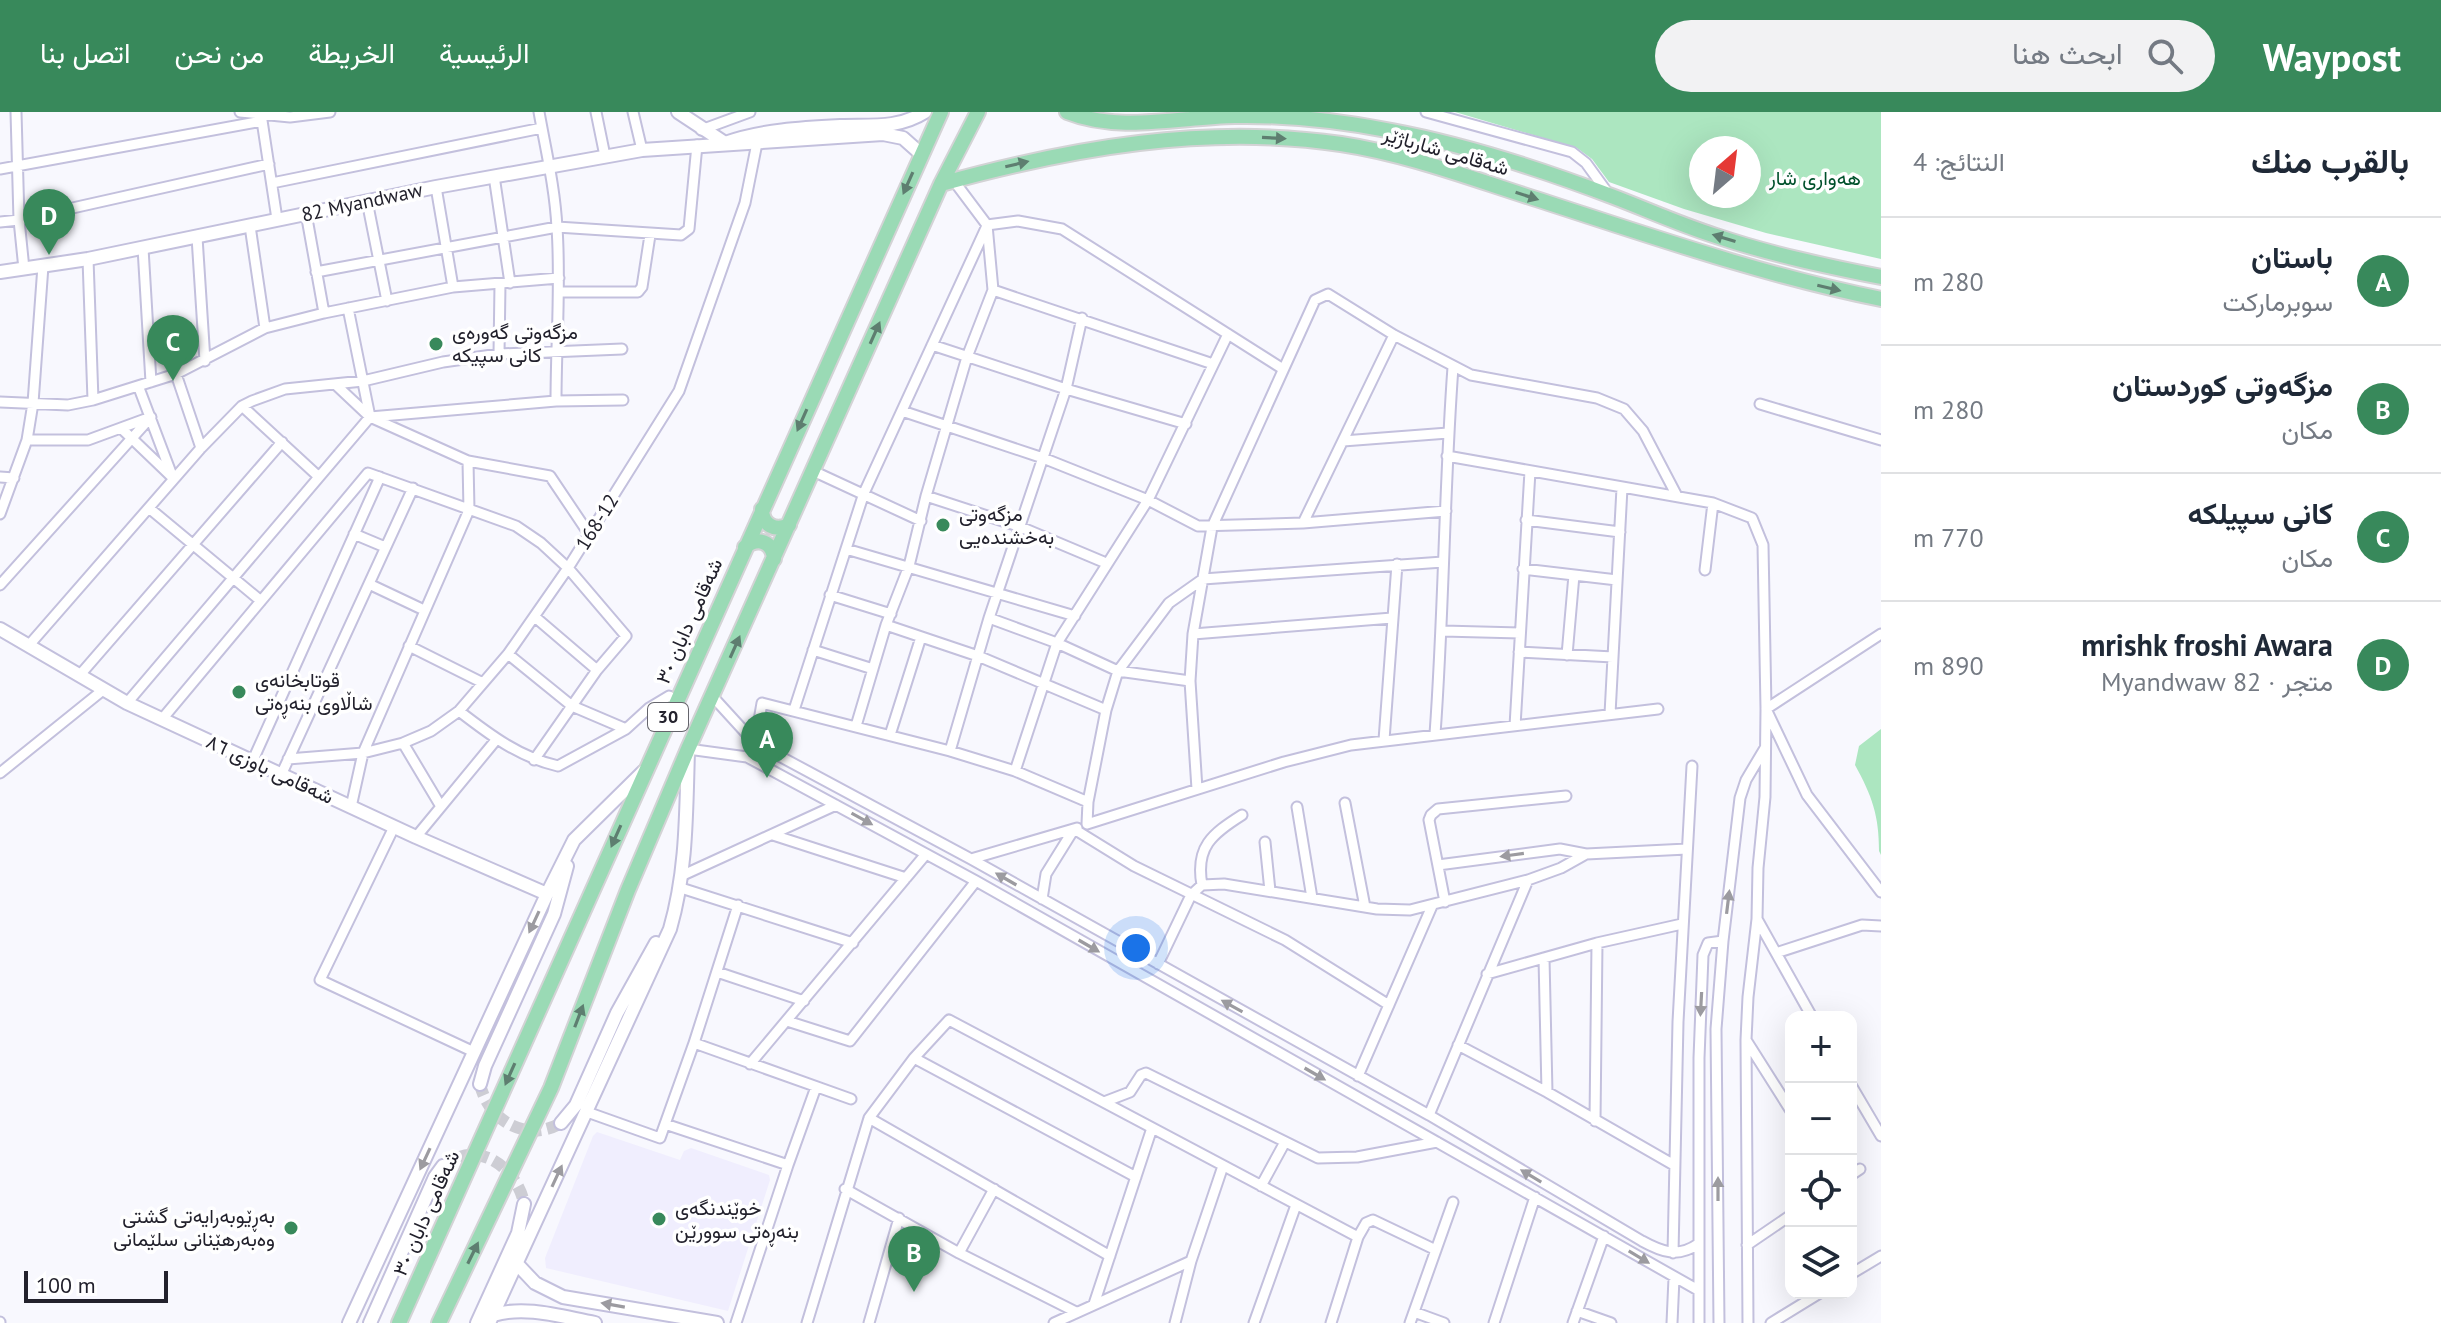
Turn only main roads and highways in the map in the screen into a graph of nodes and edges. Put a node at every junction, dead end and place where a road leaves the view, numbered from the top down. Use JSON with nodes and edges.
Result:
{"nodes":[{"id":1,"x":941,"y":112,"type":"edge"},
{"id":2,"x":978,"y":112,"type":"edge"},
{"id":3,"x":1067,"y":112,"type":"edge"},
{"id":4,"x":1197,"y":115,"type":"edge"},
{"id":5,"x":948,"y":182,"type":"junction"},
{"id":6,"x":1797,"y":259,"type":"junction"},
{"id":7,"x":1881,"y":277,"type":"edge"},
{"id":8,"x":1792,"y":278,"type":"junction"},
{"id":9,"x":1881,"y":299,"type":"edge"},
{"id":10,"x":762,"y":509,"type":"junction"},
{"id":11,"x":789,"y":525,"type":"junction"},
{"id":12,"x":745,"y":547,"type":"junction"},
{"id":13,"x":774,"y":559,"type":"junction"},
{"id":14,"x":399,"y":1323,"type":"edge"},
{"id":15,"x":439,"y":1323,"type":"edge"}],
"edges":[{"from":1,"to":10,"type":"main road","name":"شەقامی دابان ٣٠","number":"30","one_way":true},
{"from":2,"to":5,"type":"main road","number":"30"},
{"from":3,"to":4,"type":"main road","name":"شەقامی شارباژێر"},
{"from":6,"to":4,"type":"main road","name":"شەقامی شارباژێر","one_way":true},
{"from":5,"to":8,"type":"main road","name":"شەقامی شارباژێر","one_way":true},
{"from":11,"to":5,"type":"main road","number":"30","one_way":true},
{"from":6,"to":7,"type":"main road","name":"شەقامی شارباژێر"},
{"from":6,"to":8,"type":"main road"},
{"from":8,"to":9,"type":"main road","name":"شەقامی شارباژێر","one_way":true},
{"from":10,"to":11,"type":"main road"},
{"from":10,"to":12,"type":"main road","name":"شەقامی دابان ٣٠","number":"30"},
{"from":11,"to":13,"type":"main road","number":"30"},
{"from":12,"to":13,"type":"main road"},
{"from":12,"to":14,"type":"main road","name":"شەقامی دابان ٣٠","number":"30","one_way":true},
{"from":15,"to":13,"type":"main road","number":"30","one_way":true}]}
